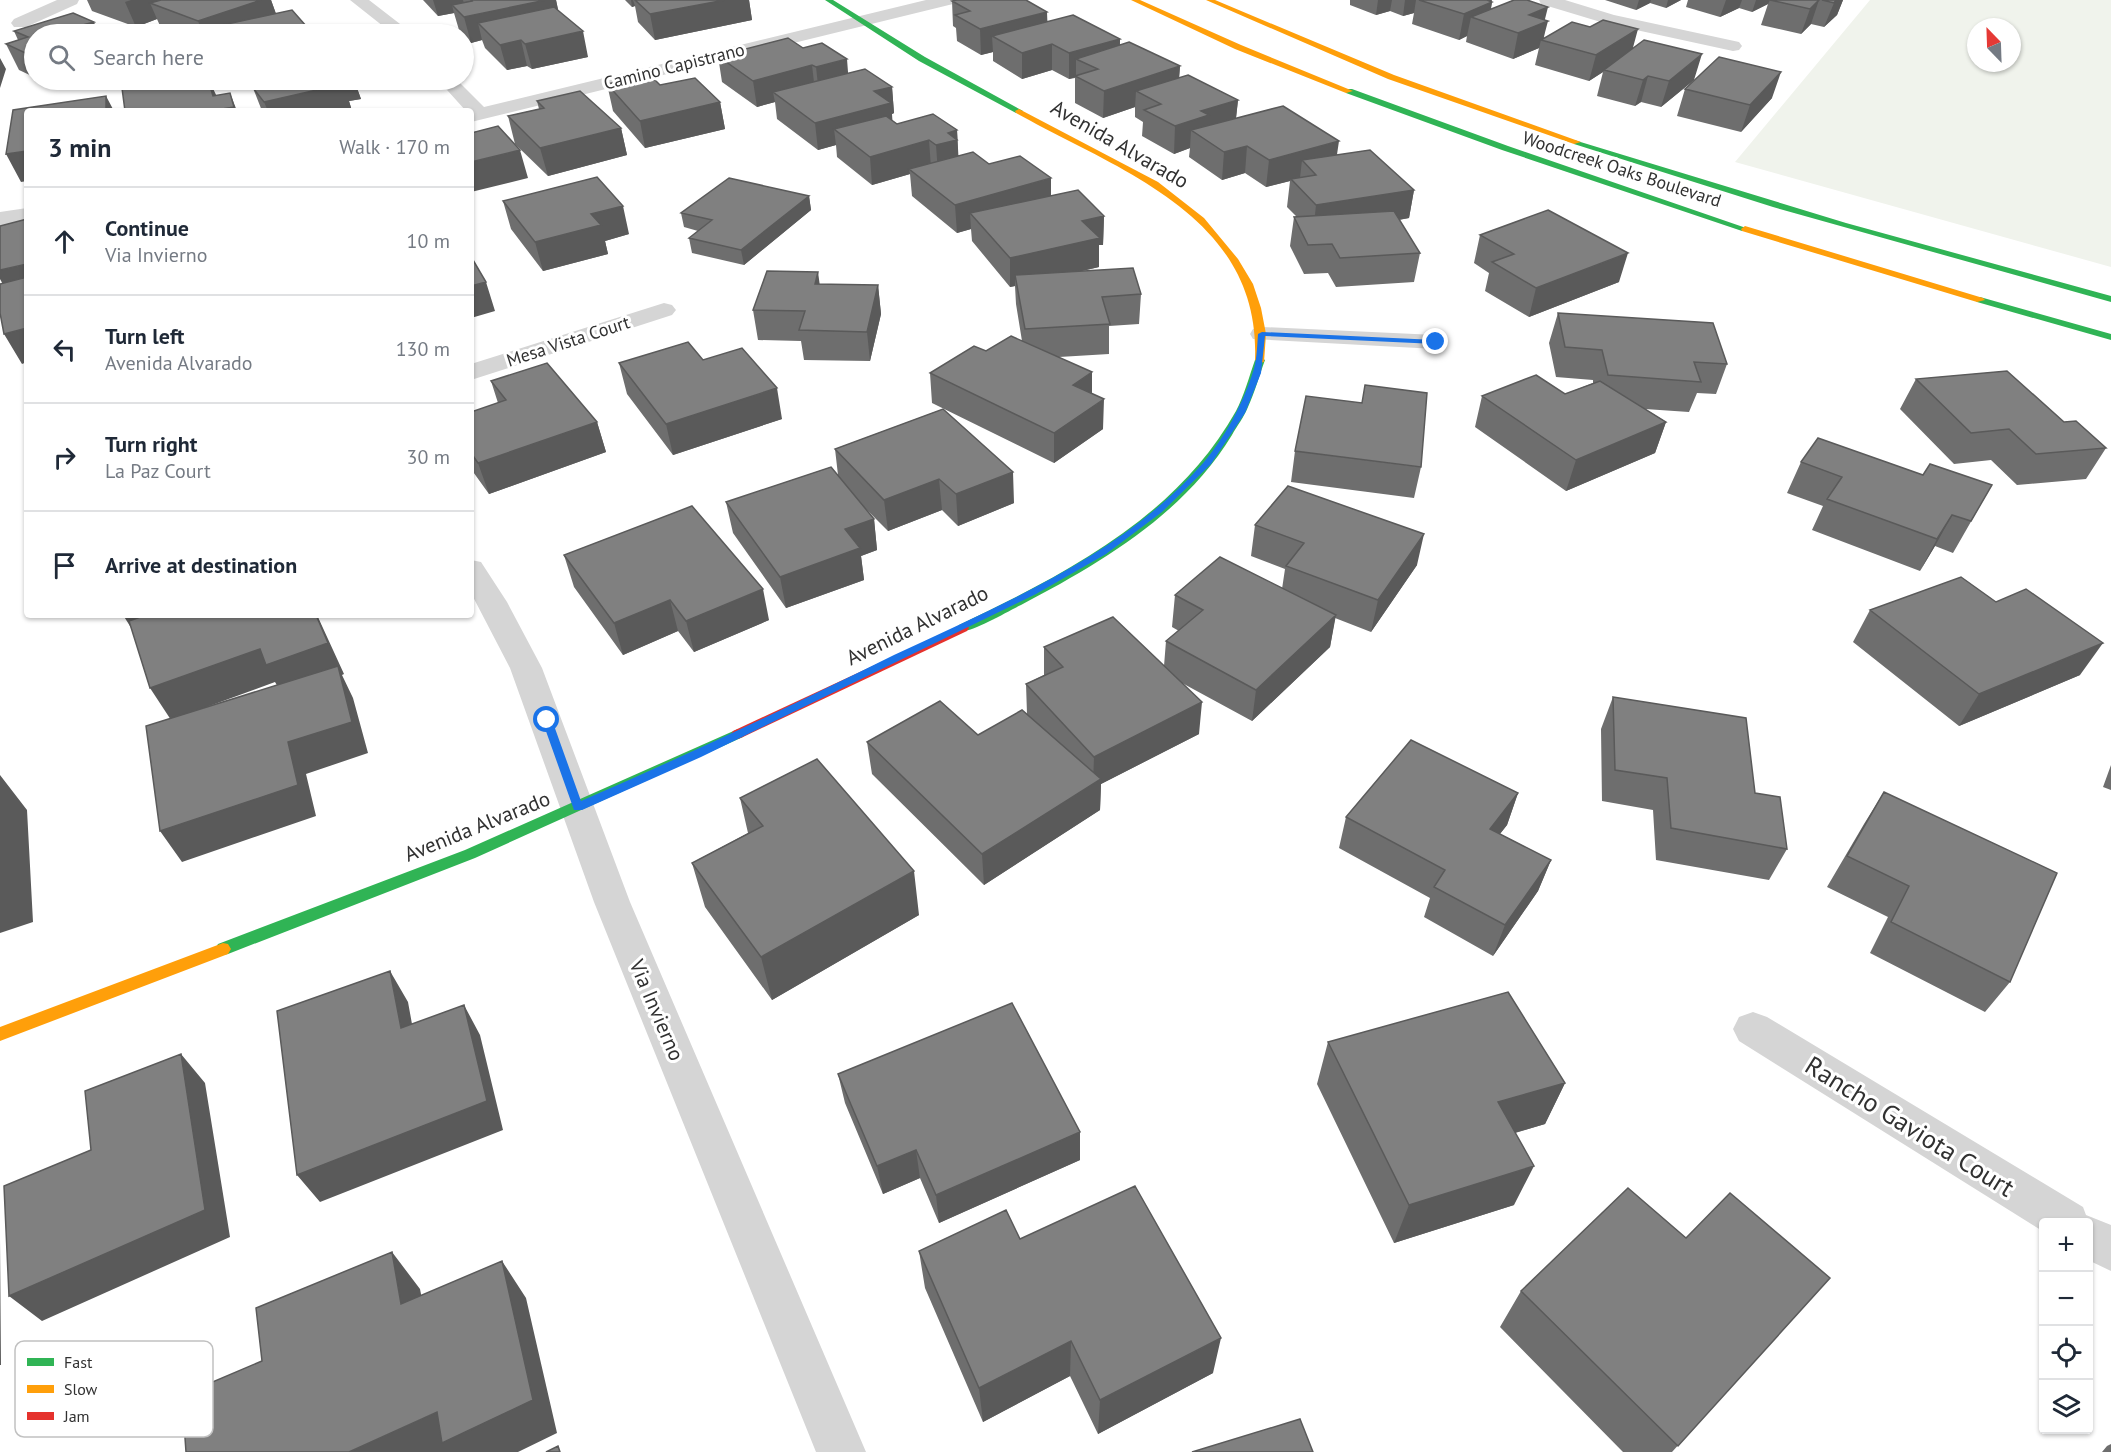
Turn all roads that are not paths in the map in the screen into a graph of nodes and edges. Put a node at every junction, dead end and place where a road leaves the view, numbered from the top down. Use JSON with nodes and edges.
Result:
{"nodes":[{"id":1,"x":71,"y":0,"type":"edge"},
{"id":2,"x":358,"y":0,"type":"edge"},
{"id":3,"x":828,"y":0,"type":"edge"},
{"id":4,"x":947,"y":0,"type":"edge"},
{"id":5,"x":1134,"y":0,"type":"edge"},
{"id":6,"x":1209,"y":0,"type":"edge"},
{"id":7,"x":1547,"y":0,"type":"edge"},
{"id":8,"x":861,"y":21,"type":"junction"},
{"id":9,"x":20,"y":23,"type":"dead end"},
{"id":10,"x":390,"y":24,"type":"edge"},
{"id":11,"x":1733,"y":46,"type":"dead end"},
{"id":12,"x":455,"y":90,"type":"edge"},
{"id":13,"x":470,"y":108,"type":"edge"},
{"id":14,"x":476,"y":115,"type":"edge"},
{"id":15,"x":24,"y":215,"type":"edge"},
{"id":16,"x":0,"y":219,"type":"edge"},
{"id":17,"x":2111,"y":299,"type":"edge"},
{"id":18,"x":664,"y":310,"type":"dead end"},
{"id":19,"x":1262,"y":334,"type":"junction"},
{"id":20,"x":2111,"y":337,"type":"edge"},
{"id":21,"x":1436,"y":342,"type":"dead end"},
{"id":22,"x":474,"y":371,"type":"edge"},
{"id":23,"x":474,"y":574,"type":"edge"},
{"id":24,"x":578,"y":807,"type":"junction"},
{"id":25,"x":1753,"y":1029,"type":"dead end"},
{"id":26,"x":0,"y":1035,"type":"edge"},
{"id":27,"x":2060,"y":1218,"type":"edge"},
{"id":28,"x":2093,"y":1239,"type":"edge"},
{"id":29,"x":2111,"y":1250,"type":"edge"},
{"id":30,"x":841,"y":1452,"type":"edge"}],
"edges":[{"from":1,"to":9,"type":"street"},
{"from":2,"to":10,"type":"street"},
{"from":3,"to":8,"type":"main road","name":"Avenida Alvarado"},
{"from":4,"to":8,"type":"street","name":"Camino Capistrano"},
{"from":5,"to":20,"type":"main road","name":"Woodcreek Oaks Boulevard"},
{"from":6,"to":17,"type":"main road","name":"Woodcreek Oaks Boulevard"},
{"from":7,"to":11,"type":"street"},
{"from":8,"to":14,"type":"street","name":"Camino Capistrano"},
{"from":8,"to":19,"type":"main road","name":"Avenida Alvarado"},
{"from":12,"to":13,"type":"street"},
{"from":15,"to":16,"type":"street"},
{"from":18,"to":22,"type":"street","name":"Mesa Vista Court"},
{"from":19,"to":21,"type":"street"},
{"from":19,"to":24,"type":"main road","name":"Avenida Alvarado"},
{"from":23,"to":24,"type":"street","name":"Via Invierno"},
{"from":24,"to":26,"type":"main road","name":"Avenida Alvarado"},
{"from":24,"to":30,"type":"street","name":"Via Invierno"},
{"from":25,"to":27,"type":"street","name":"Rancho Gaviota Court"},
{"from":28,"to":29,"type":"street"}]}
